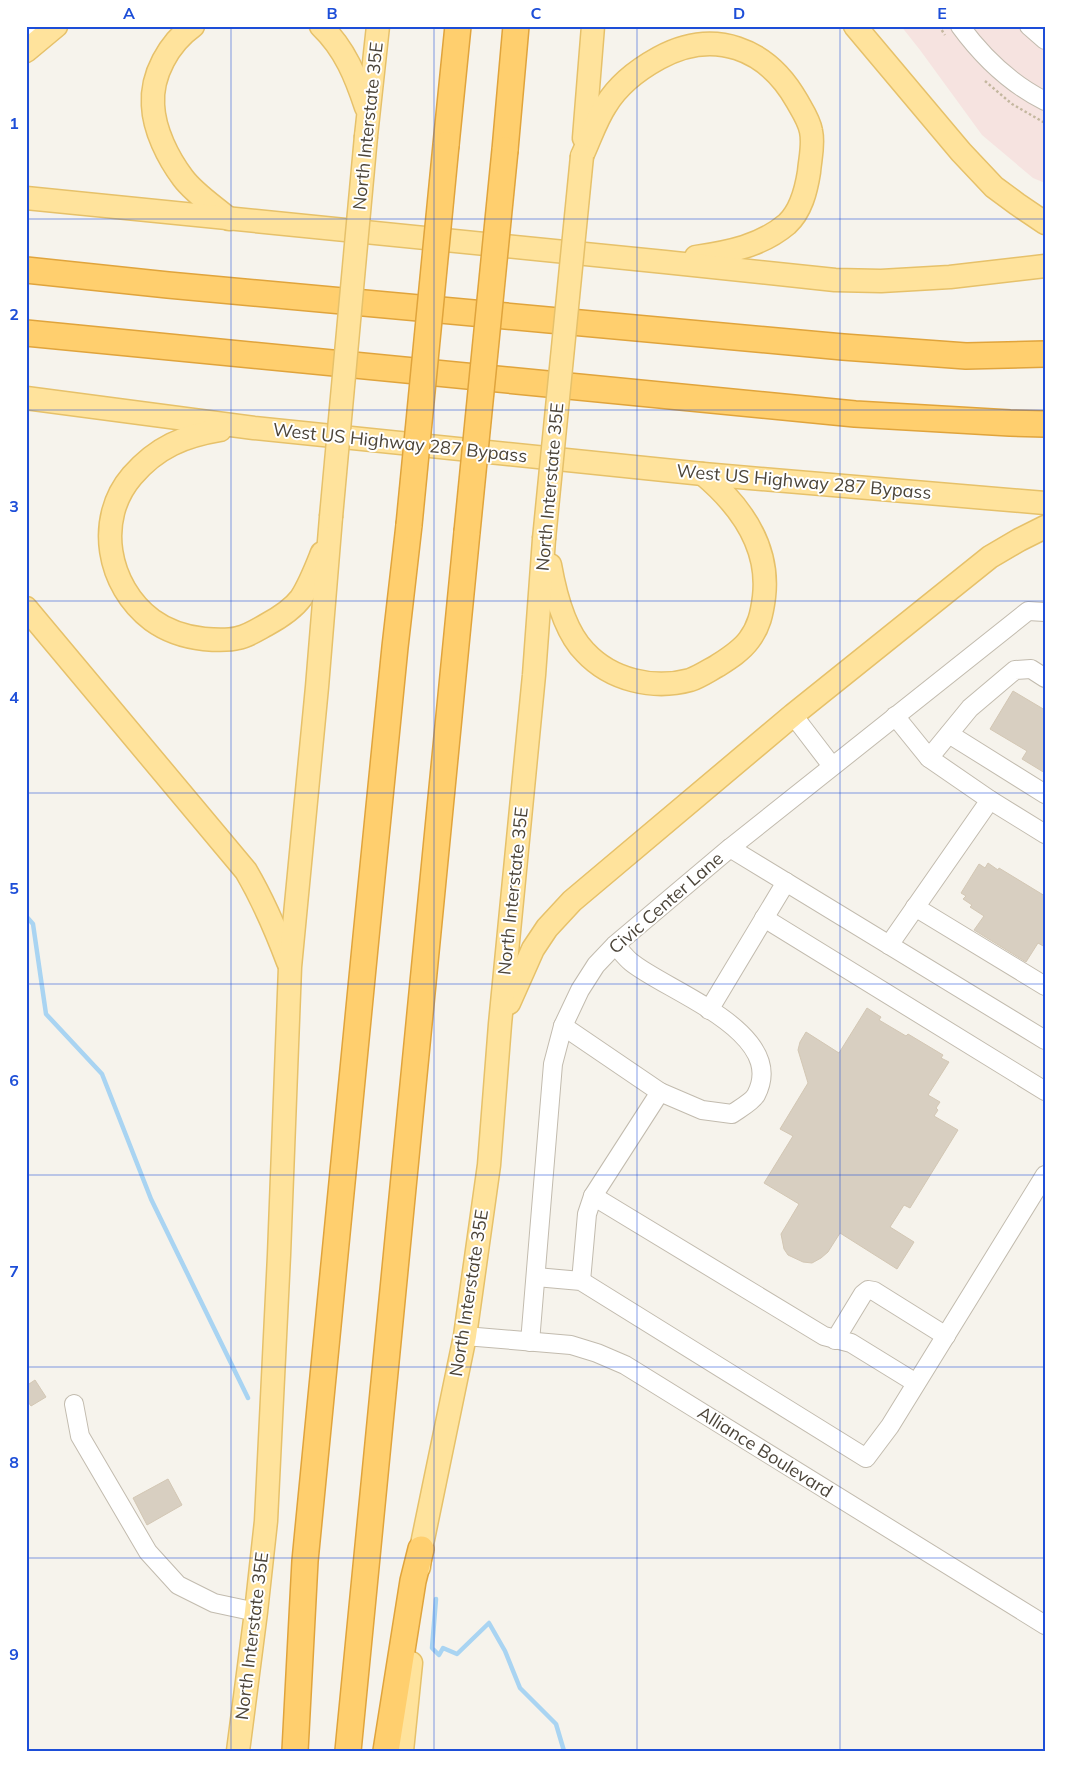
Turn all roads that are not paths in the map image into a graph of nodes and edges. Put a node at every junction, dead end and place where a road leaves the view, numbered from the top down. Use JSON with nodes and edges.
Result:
{"nodes":[{"id":1,"x":56,"y":26,"type":"edge"},
{"id":2,"x":193,"y":26,"type":"edge"},
{"id":3,"x":321,"y":26,"type":"edge"},
{"id":4,"x":378,"y":26,"type":"edge"},
{"id":5,"x":458,"y":26,"type":"edge"},
{"id":6,"x":516,"y":26,"type":"edge"},
{"id":7,"x":593,"y":26,"type":"edge"},
{"id":8,"x":855,"y":26,"type":"edge"},
{"id":9,"x":960,"y":26,"type":"edge"},
{"id":10,"x":1029,"y":26,"type":"edge"},
{"id":11,"x":31,"y":39,"type":"edge"},
{"id":12,"x":1045,"y":40,"type":"edge"},
{"id":13,"x":1045,"y":101,"type":"edge"},
{"id":14,"x":368,"y":112,"type":"junction"},
{"id":15,"x":582,"y":156,"type":"junction"},
{"id":16,"x":26,"y":198,"type":"edge"},
{"id":17,"x":229,"y":219,"type":"junction"},
{"id":18,"x":1045,"y":223,"type":"edge"},
{"id":19,"x":665,"y":262,"type":"junction"},
{"id":20,"x":1045,"y":266,"type":"edge"},
{"id":21,"x":26,"y":270,"type":"edge"},
{"id":22,"x":26,"y":333,"type":"edge"},
{"id":23,"x":1045,"y":354,"type":"edge"},
{"id":24,"x":26,"y":398,"type":"edge"},
{"id":25,"x":1045,"y":424,"type":"edge"},
{"id":26,"x":254,"y":428,"type":"junction"},
{"id":27,"x":703,"y":474,"type":"junction"},
{"id":28,"x":1045,"y":503,"type":"edge"},
{"id":29,"x":330,"y":526,"type":"junction"},
{"id":30,"x":1045,"y":527,"type":"edge"},
{"id":31,"x":544,"y":539,"type":"junction"},
{"id":32,"x":26,"y":608,"type":"edge"},
{"id":33,"x":1045,"y":612,"type":"edge"},
{"id":34,"x":1045,"y":678,"type":"edge"},
{"id":35,"x":793,"y":715,"type":"junction"},
{"id":36,"x":896,"y":716,"type":"junction"},
{"id":37,"x":949,"y":734,"type":"junction"},
{"id":38,"x":930,"y":758,"type":"junction"},
{"id":39,"x":832,"y":766,"type":"junction"},
{"id":40,"x":1045,"y":794,"type":"edge"},
{"id":41,"x":990,"y":800,"type":"junction"},
{"id":42,"x":1045,"y":834,"type":"edge"},
{"id":43,"x":730,"y":848,"type":"junction"},
{"id":44,"x":786,"y":882,"type":"junction"},
{"id":45,"x":915,"y":907,"type":"junction"},
{"id":46,"x":764,"y":918,"type":"junction"},
{"id":47,"x":615,"y":945,"type":"junction"},
{"id":48,"x":889,"y":945,"type":"junction"},
{"id":49,"x":290,"y":967,"type":"junction"},
{"id":50,"x":1045,"y":986,"type":"edge"},
{"id":51,"x":709,"y":1010,"type":"junction"},
{"id":52,"x":500,"y":1024,"type":"junction"},
{"id":53,"x":563,"y":1026,"type":"junction"},
{"id":54,"x":1045,"y":1040,"type":"edge"},
{"id":55,"x":1045,"y":1091,"type":"edge"},
{"id":56,"x":660,"y":1092,"type":"junction"},
{"id":57,"x":1045,"y":1175,"type":"edge"},
{"id":58,"x":593,"y":1196,"type":"junction"},
{"id":59,"x":536,"y":1277,"type":"junction"},
{"id":60,"x":581,"y":1281,"type":"junction"},
{"id":61,"x":465,"y":1336,"type":"junction"},
{"id":62,"x":946,"y":1336,"type":"junction"},
{"id":63,"x":835,"y":1340,"type":"junction"},
{"id":64,"x":530,"y":1342,"type":"junction"},
{"id":65,"x":916,"y":1383,"type":"junction"},
{"id":66,"x":74,"y":1404,"type":"dead end"},
{"id":67,"x":421,"y":1549,"type":"junction"},
{"id":68,"x":256,"y":1612,"type":"junction"},
{"id":69,"x":1045,"y":1625,"type":"edge"},
{"id":70,"x":238,"y":1751,"type":"edge"},
{"id":71,"x":294,"y":1751,"type":"edge"},
{"id":72,"x":348,"y":1751,"type":"edge"},
{"id":73,"x":386,"y":1751,"type":"edge"},
{"id":74,"x":402,"y":1751,"type":"edge"}],
"edges":[{"from":1,"to":11,"type":"main road"},
{"from":2,"to":17,"type":"main road"},
{"from":3,"to":14,"type":"main road"},
{"from":4,"to":14,"type":"main road","name":"North Interstate 35E"},
{"from":5,"to":71,"type":"highway","bridge":true},
{"from":6,"to":72,"type":"highway","bridge":true},
{"from":7,"to":15,"type":"main road","name":"North Interstate 35E"},
{"from":8,"to":18,"type":"main road"},
{"from":9,"to":13,"type":"street"},
{"from":10,"to":12,"type":"street"},
{"from":14,"to":29,"type":"main road","name":"North Interstate 35E","bridge":true},
{"from":15,"to":19,"type":"main road"},
{"from":15,"to":31,"type":"main road","name":"North Interstate 35E","bridge":true},
{"from":16,"to":17,"type":"main road"},
{"from":17,"to":19,"type":"main road"},
{"from":19,"to":20,"type":"main road"},
{"from":21,"to":23,"type":"highway"},
{"from":22,"to":25,"type":"highway"},
{"from":24,"to":26,"type":"main road","name":"West US Highway 287 Bypass"},
{"from":26,"to":27,"type":"main road","name":"West US Highway 287 Bypass"},
{"from":26,"to":29,"type":"main road"},
{"from":27,"to":28,"type":"main road","name":"West US Highway 287 Bypass"},
{"from":27,"to":31,"type":"main road"},
{"from":29,"to":49,"type":"main road","name":"North Interstate 35E"},
{"from":30,"to":35,"type":"main road"},
{"from":31,"to":52,"type":"main road","name":"North Interstate 35E"},
{"from":32,"to":49,"type":"main road"},
{"from":33,"to":36,"type":"street","name":"Civic Center Lane"},
{"from":34,"to":37,"type":"street"},
{"from":35,"to":39,"type":"street"},
{"from":35,"to":52,"type":"main road"},
{"from":36,"to":38,"type":"street"},
{"from":36,"to":39,"type":"street","name":"Civic Center Lane"},
{"from":37,"to":38,"type":"street"},
{"from":37,"to":40,"type":"street"},
{"from":38,"to":41,"type":"street"},
{"from":39,"to":43,"type":"street","name":"Civic Center Lane"},
{"from":41,"to":42,"type":"street"},
{"from":41,"to":45,"type":"street"},
{"from":43,"to":44,"type":"street"},
{"from":43,"to":47,"type":"street","name":"Civic Center Lane"},
{"from":44,"to":46,"type":"street"},
{"from":44,"to":48,"type":"street"},
{"from":45,"to":48,"type":"street"},
{"from":45,"to":50,"type":"street"},
{"from":46,"to":51,"type":"street"},
{"from":46,"to":55,"type":"street"},
{"from":47,"to":51,"type":"street"},
{"from":47,"to":53,"type":"street","name":"Civic Center Lane"},
{"from":48,"to":54,"type":"street"},
{"from":49,"to":68,"type":"main road","name":"North Interstate 35E"},
{"from":51,"to":56,"type":"street"},
{"from":52,"to":61,"type":"main road","name":"North Interstate 35E"},
{"from":53,"to":56,"type":"street"},
{"from":53,"to":59,"type":"street","name":"Civic Center Lane"},
{"from":56,"to":58,"type":"street"},
{"from":57,"to":62,"type":"street"},
{"from":58,"to":60,"type":"street"},
{"from":58,"to":63,"type":"street"},
{"from":59,"to":60,"type":"street"},
{"from":59,"to":64,"type":"street","name":"Civic Center Lane"},
{"from":60,"to":65,"type":"street"},
{"from":61,"to":64,"type":"street","name":"Alliance Boulevard"},
{"from":61,"to":67,"type":"main road","name":"North Interstate 35E"},
{"from":62,"to":63,"type":"street"},
{"from":62,"to":65,"type":"street"},
{"from":63,"to":65,"type":"street"},
{"from":64,"to":69,"type":"street","name":"Alliance Boulevard"},
{"from":66,"to":68,"type":"street"},
{"from":67,"to":73,"type":"highway"},
{"from":67,"to":74,"type":"main road","name":"North Interstate 35E"},
{"from":68,"to":70,"type":"main road","name":"North Interstate 35E"}]}
